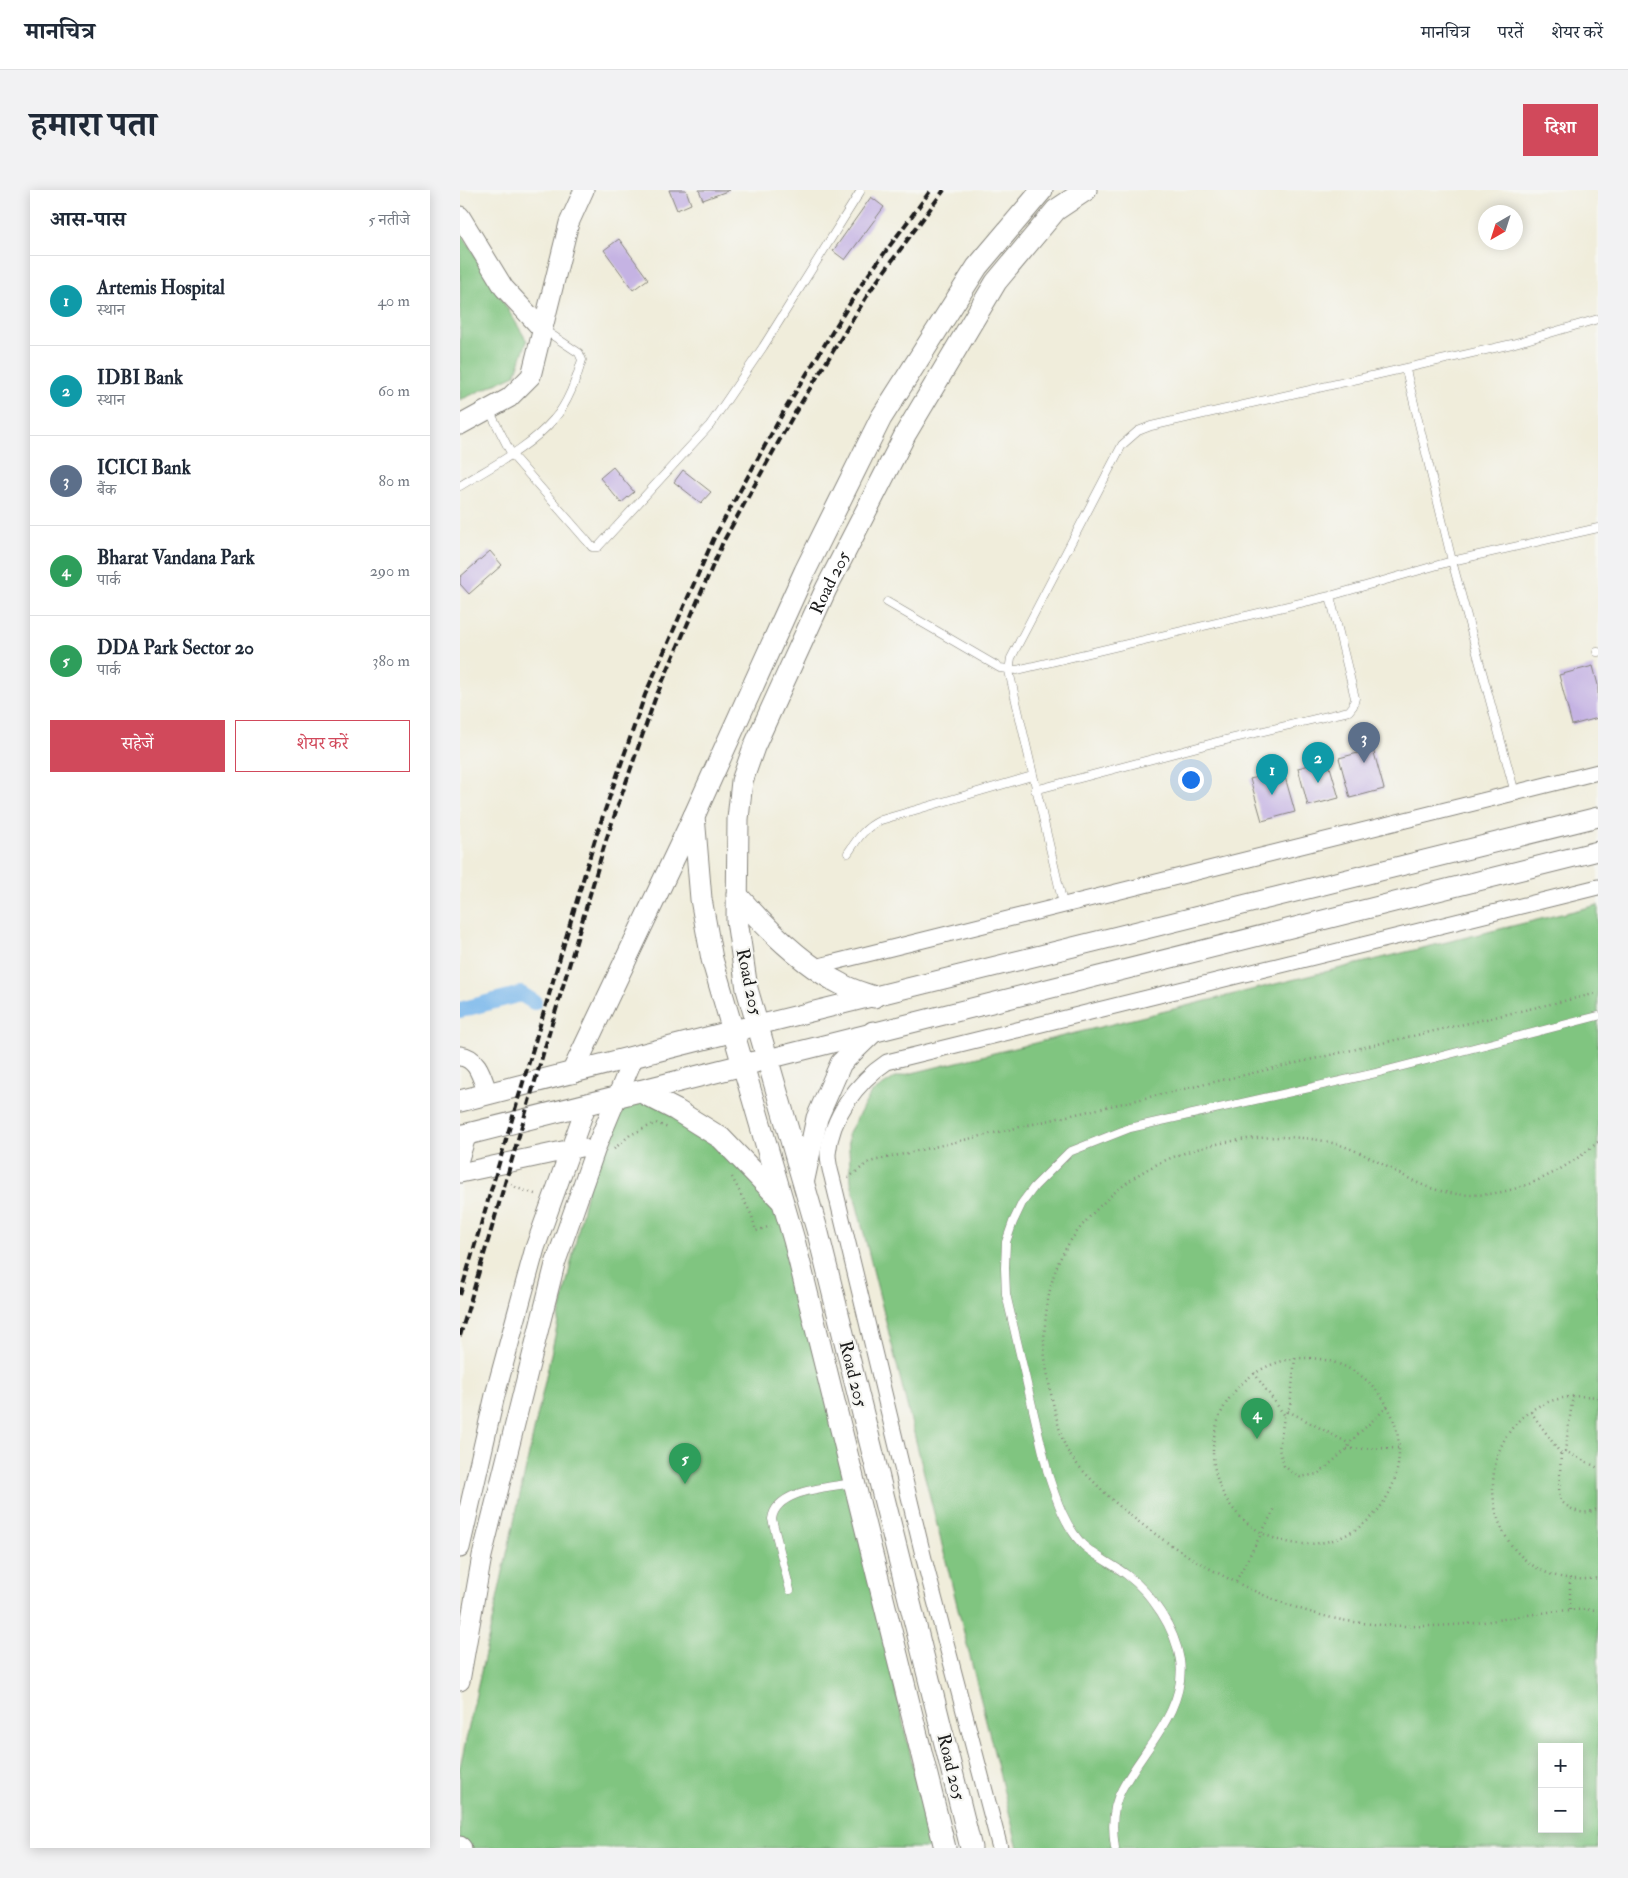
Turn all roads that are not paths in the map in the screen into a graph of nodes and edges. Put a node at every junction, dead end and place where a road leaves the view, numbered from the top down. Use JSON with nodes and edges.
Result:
{"nodes":[{"id":1,"x":584,"y":190,"type":"edge"},
{"id":2,"x":1042,"y":190,"type":"edge"},
{"id":3,"x":1086,"y":190,"type":"edge"},
{"id":4,"x":860,"y":192,"type":"dead end"},
{"id":5,"x":460,"y":216,"type":"edge"},
{"id":6,"x":1598,"y":319,"type":"edge"},
{"id":7,"x":541,"y":328,"type":"junction"},
{"id":8,"x":1406,"y":370,"type":"junction"},
{"id":9,"x":489,"y":410,"type":"junction"},
{"id":10,"x":460,"y":425,"type":"edge"},
{"id":11,"x":512,"y":455,"type":"junction"},
{"id":12,"x":460,"y":486,"type":"edge"},
{"id":13,"x":1598,"y":528,"type":"edge"},
{"id":14,"x":1452,"y":561,"type":"junction"},
{"id":15,"x":1330,"y":596,"type":"junction"},
{"id":16,"x":887,"y":602,"type":"dead end"},
{"id":17,"x":1009,"y":671,"type":"junction"},
{"id":18,"x":1598,"y":772,"type":"edge"},
{"id":19,"x":1032,"y":776,"type":"junction"},
{"id":20,"x":1035,"y":790,"type":"junction"},
{"id":21,"x":1515,"y":793,"type":"junction"},
{"id":22,"x":694,"y":816,"type":"junction"},
{"id":23,"x":1598,"y":817,"type":"edge"},
{"id":24,"x":1598,"y":851,"type":"edge"},
{"id":25,"x":848,"y":853,"type":"dead end"},
{"id":26,"x":1598,"y":887,"type":"edge"},
{"id":27,"x":737,"y":895,"type":"junction"},
{"id":28,"x":1063,"y":904,"type":"junction"},
{"id":29,"x":815,"y":967,"type":"junction"},
{"id":30,"x":874,"y":996,"type":"junction"},
{"id":31,"x":1598,"y":1016,"type":"edge"},
{"id":32,"x":758,"y":1026,"type":"junction"},
{"id":33,"x":733,"y":1032,"type":"junction"},
{"id":34,"x":874,"y":1032,"type":"junction"},
{"id":35,"x":460,"y":1056,"type":"edge"},
{"id":36,"x":634,"y":1056,"type":"junction"},
{"id":37,"x":768,"y":1059,"type":"junction"},
{"id":38,"x":743,"y":1065,"type":"junction"},
{"id":39,"x":572,"y":1073,"type":"junction"},
{"id":40,"x":629,"y":1093,"type":"junction"},
{"id":41,"x":488,"y":1094,"type":"junction"},
{"id":42,"x":460,"y":1101,"type":"edge"},
{"id":43,"x":586,"y":1106,"type":"junction"},
{"id":44,"x":465,"y":1135,"type":"edge"},
{"id":45,"x":571,"y":1148,"type":"junction"},
{"id":46,"x":605,"y":1148,"type":"junction"},
{"id":47,"x":460,"y":1162,"type":"edge"},
{"id":48,"x":460,"y":1173,"type":"edge"},
{"id":49,"x":803,"y":1182,"type":"junction"},
{"id":50,"x":786,"y":1211,"type":"junction"},
{"id":51,"x":854,"y":1483,"type":"junction"},
{"id":52,"x":460,"y":1548,"type":"edge"},
{"id":53,"x":790,"y":1590,"type":"dead end"},
{"id":54,"x":460,"y":1681,"type":"edge"},
{"id":55,"x":945,"y":1848,"type":"edge"},
{"id":56,"x":971,"y":1848,"type":"edge"},
{"id":57,"x":1000,"y":1848,"type":"edge"},
{"id":58,"x":1115,"y":1848,"type":"edge"}],
"edges":[{"from":1,"to":7,"type":"street"},
{"from":2,"to":22,"type":"main road","name":"Road 205"},
{"from":3,"to":27,"type":"main road","name":"Road 205"},
{"from":4,"to":11,"type":"lane"},
{"from":5,"to":7,"type":"street"},
{"from":6,"to":8,"type":"lane"},
{"from":7,"to":9,"type":"street"},
{"from":7,"to":11,"type":"lane"},
{"from":8,"to":14,"type":"lane"},
{"from":8,"to":17,"type":"lane"},
{"from":9,"to":10,"type":"street"},
{"from":9,"to":11,"type":"lane"},
{"from":11,"to":12,"type":"lane"},
{"from":13,"to":14,"type":"lane"},
{"from":14,"to":15,"type":"lane"},
{"from":14,"to":21,"type":"lane"},
{"from":15,"to":17,"type":"lane"},
{"from":15,"to":20,"type":"lane"},
{"from":16,"to":17,"type":"lane"},
{"from":17,"to":19,"type":"lane"},
{"from":18,"to":21,"type":"street"},
{"from":19,"to":20,"type":"lane"},
{"from":19,"to":25,"type":"lane"},
{"from":20,"to":28,"type":"lane"},
{"from":21,"to":28,"type":"street"},
{"from":22,"to":33,"type":"main road","name":"Road 205"},
{"from":22,"to":39,"type":"main road"},
{"from":23,"to":30,"type":"street"},
{"from":24,"to":34,"type":"street"},
{"from":26,"to":57,"type":"street"},
{"from":27,"to":29,"type":"main road"},
{"from":27,"to":32,"type":"main road","name":"Road 205"},
{"from":28,"to":29,"type":"street"},
{"from":29,"to":30,"type":"main road"},
{"from":30,"to":32,"type":"street"},
{"from":31,"to":58,"type":"lane"},
{"from":32,"to":33,"type":"main road"},
{"from":32,"to":37,"type":"main road","name":"Road 205"},
{"from":33,"to":36,"type":"main road"},
{"from":33,"to":38,"type":"main road","name":"Road 205"},
{"from":34,"to":37,"type":"street"},
{"from":34,"to":49,"type":"main road"},
{"from":35,"to":41,"type":"street"},
{"from":36,"to":39,"type":"main road"},
{"from":36,"to":40,"type":"street"},
{"from":37,"to":38,"type":"main road"},
{"from":37,"to":49,"type":"main road","name":"Road 205"},
{"from":38,"to":40,"type":"main road"},
{"from":38,"to":50,"type":"main road","name":"Road 205"},
{"from":39,"to":41,"type":"main road"},
{"from":40,"to":43,"type":"main road"},
{"from":40,"to":46,"type":"street"},
{"from":40,"to":50,"type":"main road"},
{"from":41,"to":42,"type":"main road"},
{"from":43,"to":44,"type":"main road"},
{"from":43,"to":45,"type":"street"},
{"from":44,"to":47,"type":"street"},
{"from":45,"to":46,"type":"street"},
{"from":45,"to":48,"type":"street"},
{"from":45,"to":52,"type":"street"},
{"from":46,"to":54,"type":"street"},
{"from":49,"to":56,"type":"main road","name":"Road 205"},
{"from":50,"to":51,"type":"main road","name":"Road 205"},
{"from":51,"to":53,"type":"lane"},
{"from":51,"to":55,"type":"main road","name":"Road 205"}]}
